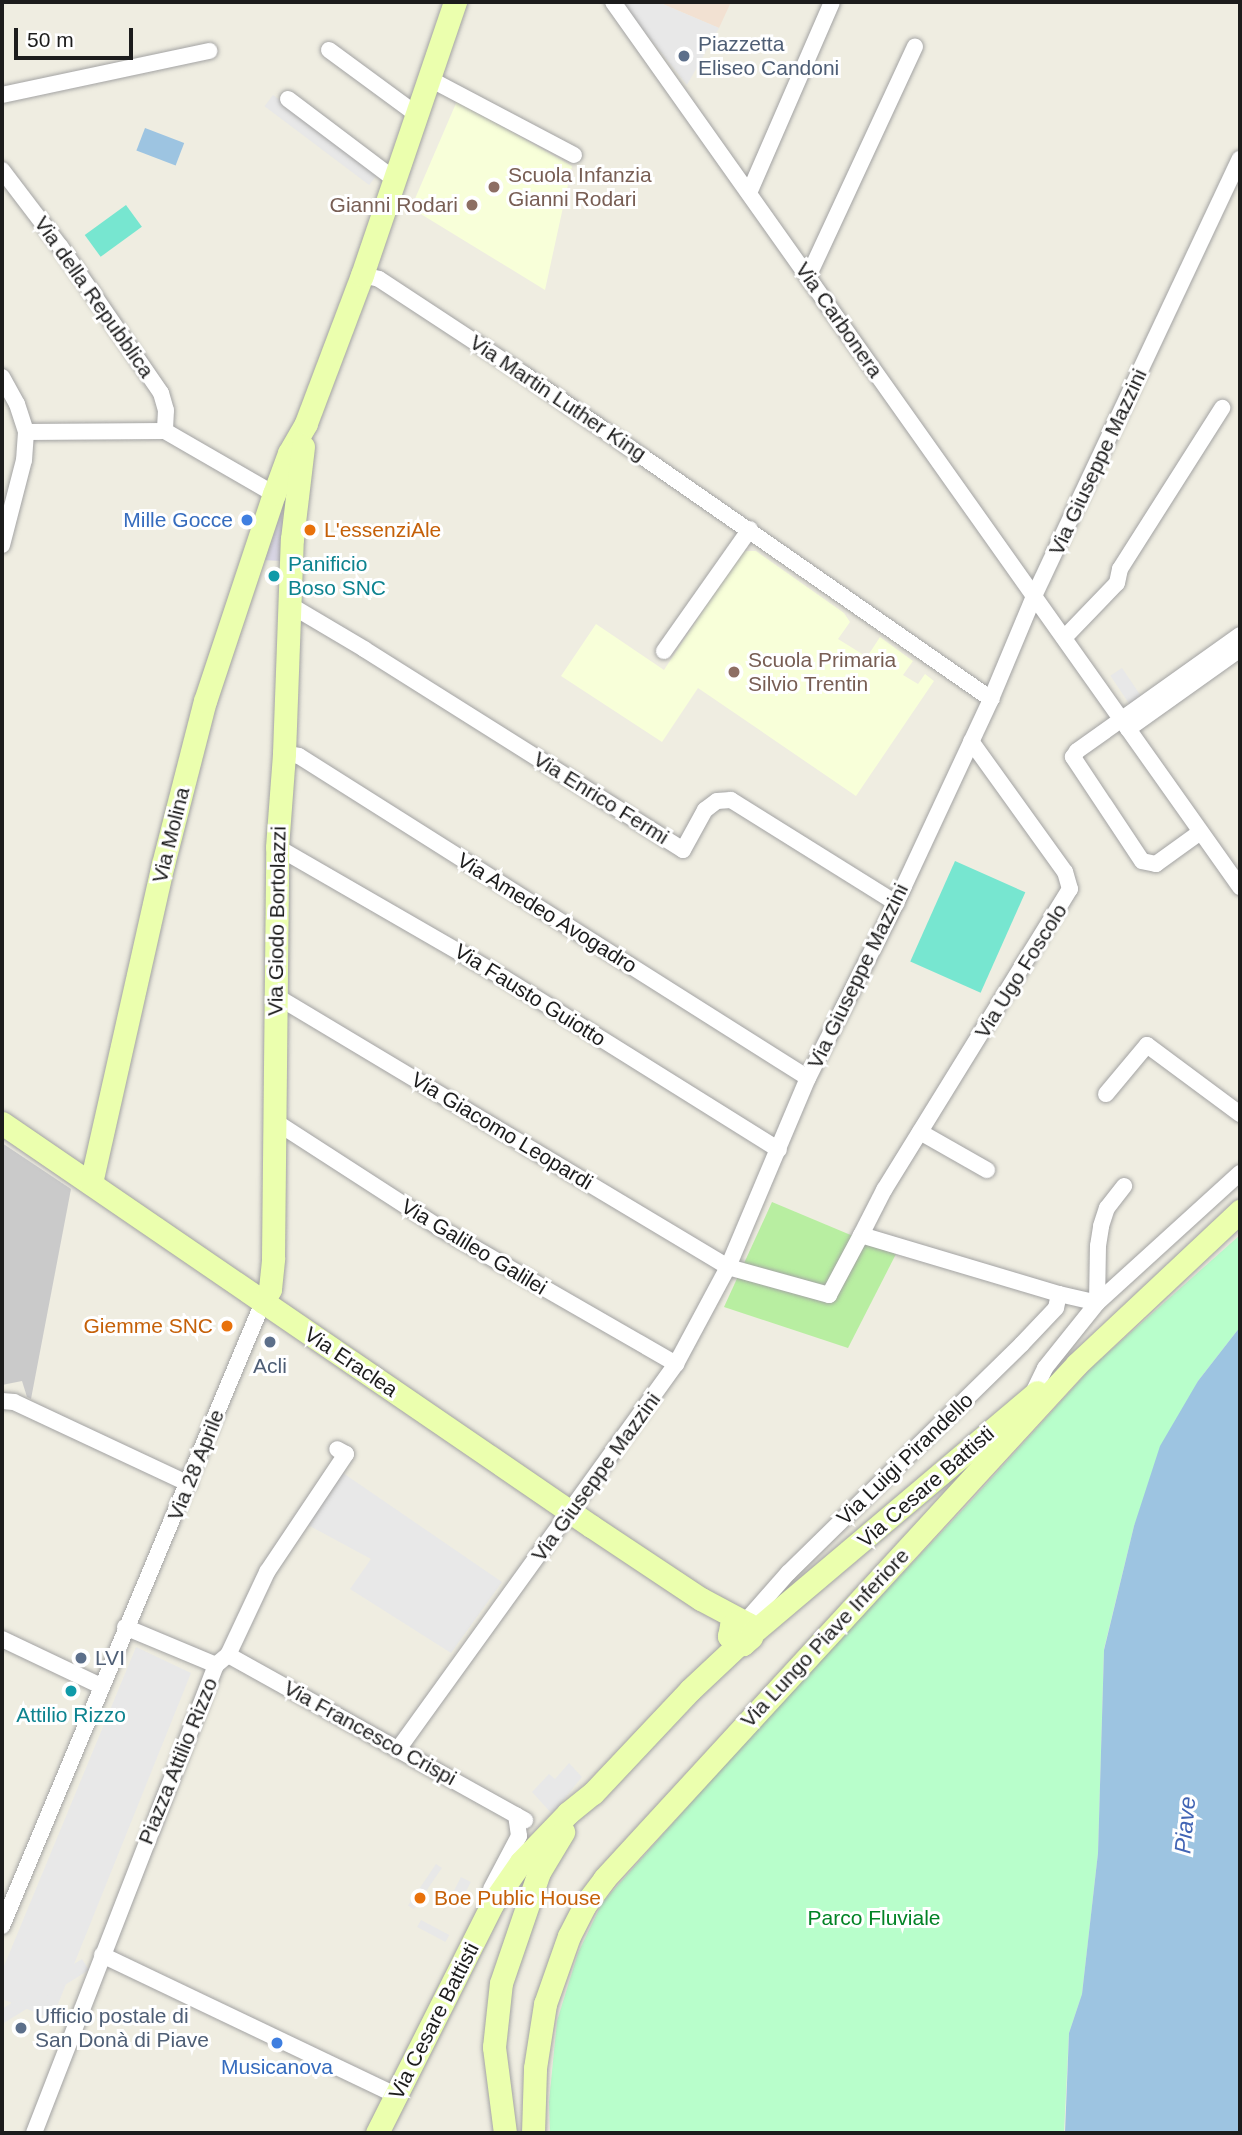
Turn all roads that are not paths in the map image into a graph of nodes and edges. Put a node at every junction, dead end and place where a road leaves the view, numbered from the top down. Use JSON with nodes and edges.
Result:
{"nodes":[{"id":1,"x":455,"y":2,"type":"edge"},
{"id":2,"x":613,"y":2,"type":"edge"},
{"id":3,"x":832,"y":2,"type":"edge"},
{"id":4,"x":915,"y":47,"type":"dead end"},
{"id":5,"x":328,"y":50,"type":"dead end"},
{"id":6,"x":209,"y":51,"type":"dead end"},
{"id":7,"x":428,"y":78,"type":"junction"},
{"id":8,"x":2,"y":96,"type":"edge"},
{"id":9,"x":288,"y":99,"type":"dead end"},
{"id":10,"x":416,"y":114,"type":"junction"},
{"id":11,"x":574,"y":155,"type":"dead end"},
{"id":12,"x":1240,"y":159,"type":"edge"},
{"id":13,"x":2,"y":170,"type":"edge"},
{"id":14,"x":394,"y":179,"type":"junction"},
{"id":15,"x":749,"y":193,"type":"junction"},
{"id":16,"x":362,"y":275,"type":"junction"},
{"id":17,"x":808,"y":277,"type":"junction"},
{"id":18,"x":2,"y":377,"type":"edge"},
{"id":19,"x":1222,"y":408,"type":"dead end"},
{"id":20,"x":306,"y":423,"type":"junction"},
{"id":21,"x":165,"y":431,"type":"junction"},
{"id":22,"x":26,"y":432,"type":"junction"},
{"id":23,"x":10,"y":479,"type":"edge"},
{"id":24,"x":274,"y":494,"type":"junction"},
{"id":25,"x":750,"y":529,"type":"junction"},
{"id":26,"x":292,"y":539,"type":"junction"},
{"id":27,"x":2,"y":545,"type":"edge"},
{"id":28,"x":1034,"y":596,"type":"junction"},
{"id":29,"x":289,"y":605,"type":"junction"},
{"id":30,"x":1240,"y":635,"type":"edge"},
{"id":31,"x":1064,"y":638,"type":"junction"},
{"id":32,"x":1240,"y":649,"type":"edge"},
{"id":33,"x":664,"y":651,"type":"dead end"},
{"id":34,"x":991,"y":699,"type":"junction"},
{"id":35,"x":1124,"y":724,"type":"junction"},
{"id":36,"x":971,"y":741,"type":"junction"},
{"id":37,"x":284,"y":753,"type":"junction"},
{"id":38,"x":1199,"y":833,"type":"junction"},
{"id":39,"x":277,"y":847,"type":"junction"},
{"id":40,"x":1239,"y":884,"type":"edge"},
{"id":41,"x":896,"y":903,"type":"junction"},
{"id":42,"x":275,"y":999,"type":"junction"},
{"id":43,"x":808,"y":1078,"type":"junction"},
{"id":44,"x":1106,"y":1094,"type":"dead end"},
{"id":45,"x":1240,"y":1114,"type":"edge"},
{"id":46,"x":276,"y":1122,"type":"junction"},
{"id":47,"x":2,"y":1123,"type":"edge"},
{"id":48,"x":920,"y":1132,"type":"junction"},
{"id":49,"x":779,"y":1150,"type":"junction"},
{"id":50,"x":987,"y":1170,"type":"dead end"},
{"id":51,"x":1240,"y":1173,"type":"edge"},
{"id":52,"x":91,"y":1183,"type":"junction"},
{"id":53,"x":1124,"y":1186,"type":"dead end"},
{"id":54,"x":1240,"y":1212,"type":"edge"},
{"id":55,"x":861,"y":1234,"type":"junction"},
{"id":56,"x":728,"y":1267,"type":"junction"},
{"id":57,"x":1059,"y":1294,"type":"junction"},
{"id":58,"x":263,"y":1302,"type":"junction"},
{"id":59,"x":1097,"y":1303,"type":"junction"},
{"id":60,"x":676,"y":1364,"type":"junction"},
{"id":61,"x":1077,"y":1364,"type":"junction"},
{"id":62,"x":1031,"y":1397,"type":"junction"},
{"id":63,"x":2,"y":1401,"type":"edge"},
{"id":64,"x":337,"y":1449,"type":"dead end"},
{"id":65,"x":189,"y":1484,"type":"junction"},
{"id":66,"x":571,"y":1512,"type":"junction"},
{"id":67,"x":125,"y":1628,"type":"junction"},
{"id":68,"x":740,"y":1630,"type":"junction"},
{"id":69,"x":2,"y":1639,"type":"edge"},
{"id":70,"x":222,"y":1660,"type":"junction"},
{"id":71,"x":102,"y":1686,"type":"junction"},
{"id":72,"x":399,"y":1748,"type":"junction"},
{"id":73,"x":593,"y":1794,"type":"junction"},
{"id":74,"x":520,"y":1817,"type":"joint"},
{"id":75,"x":545,"y":1861,"type":"junction"},
{"id":76,"x":491,"y":1906,"type":"junction"},
{"id":77,"x":2,"y":1924,"type":"edge"},
{"id":78,"x":102,"y":1955,"type":"junction"},
{"id":79,"x":397,"y":2096,"type":"junction"},
{"id":80,"x":34,"y":2133,"type":"edge"},
{"id":81,"x":377,"y":2133,"type":"edge"},
{"id":82,"x":505,"y":2133,"type":"edge"},
{"id":83,"x":533,"y":2133,"type":"edge"}],
"edges":[{"from":1,"to":7,"type":"street","name":"Via Giodo Bortolazzi"},
{"from":2,"to":15,"type":"street","name":"Via Carbonera"},
{"from":3,"to":15,"type":"street"},
{"from":4,"to":17,"type":"street"},
{"from":5,"to":10,"type":"street"},
{"from":6,"to":8,"type":"street"},
{"from":7,"to":10,"type":"street","name":"Via Giodo Bortolazzi"},
{"from":7,"to":11,"type":"street"},
{"from":9,"to":14,"type":"street"},
{"from":10,"to":14,"type":"street","name":"Via Giodo Bortolazzi"},
{"from":12,"to":28,"type":"street","name":"Via Giuseppe Mazzini"},
{"from":13,"to":21,"type":"street","name":"Via della Repubblica"},
{"from":14,"to":16,"type":"street","name":"Via Giodo Bortolazzi"},
{"from":15,"to":17,"type":"street","name":"Via Carbonera"},
{"from":16,"to":20,"type":"street","name":"Via Giodo Bortolazzi"},
{"from":16,"to":25,"type":"street","name":"Via Martin Luther King"},
{"from":17,"to":28,"type":"street","name":"Via Carbonera"},
{"from":18,"to":22,"type":"street"},
{"from":19,"to":31,"type":"street"},
{"from":20,"to":24,"type":"street","name":"Via Giodo Bortolazzi"},
{"from":20,"to":26,"type":"street","name":"Via Giodo Bortolazzi"},
{"from":21,"to":22,"type":"street"},
{"from":21,"to":24,"type":"street"},
{"from":22,"to":23,"type":"street"},
{"from":23,"to":27,"type":"street"},
{"from":24,"to":26,"type":"street","name":"Via Giodo Bortolazzi"},
{"from":24,"to":52,"type":"street","name":"Via Molina"},
{"from":25,"to":33,"type":"street"},
{"from":25,"to":34,"type":"street","name":"Via Martin Luther King"},
{"from":26,"to":29,"type":"street","name":"Via Giodo Bortolazzi"},
{"from":28,"to":31,"type":"street","name":"Via Carbonera"},
{"from":28,"to":34,"type":"street","name":"Via Giuseppe Mazzini"},
{"from":29,"to":37,"type":"street","name":"Via Giodo Bortolazzi"},
{"from":29,"to":41,"type":"street","name":"Via Enrico Fermi"},
{"from":30,"to":35,"type":"street"},
{"from":31,"to":35,"type":"street","name":"Via Carbonera"},
{"from":32,"to":35,"type":"street"},
{"from":34,"to":36,"type":"street","name":"Via Giuseppe Mazzini"},
{"from":35,"to":38,"type":"street","name":"Via Carbonera"},
{"from":35,"to":38,"type":"street"},
{"from":36,"to":41,"type":"street","name":"Via Giuseppe Mazzini"},
{"from":36,"to":48,"type":"street","name":"Via Ugo Foscolo"},
{"from":37,"to":39,"type":"street","name":"Via Giodo Bortolazzi"},
{"from":37,"to":43,"type":"street","name":"Via Amedeo Avogadro"},
{"from":38,"to":40,"type":"street","name":"Via Carbonera"},
{"from":39,"to":42,"type":"street","name":"Via Giodo Bortolazzi"},
{"from":39,"to":49,"type":"street","name":"Via Fausto Guiotto"},
{"from":41,"to":43,"type":"street","name":"Via Giuseppe Mazzini"},
{"from":42,"to":46,"type":"street","name":"Via Giodo Bortolazzi"},
{"from":42,"to":56,"type":"street","name":"Via Giacomo Leopardi"},
{"from":43,"to":49,"type":"street","name":"Via Giuseppe Mazzini"},
{"from":44,"to":45,"type":"street"},
{"from":46,"to":58,"type":"street","name":"Via Giodo Bortolazzi"},
{"from":46,"to":60,"type":"street","name":"Via Galileo Galilei"},
{"from":47,"to":52,"type":"street","name":"Via Eraclea"},
{"from":48,"to":50,"type":"street"},
{"from":48,"to":55,"type":"street","name":"Via Ugo Foscolo"},
{"from":49,"to":56,"type":"street","name":"Via Giuseppe Mazzini"},
{"from":51,"to":59,"type":"street"},
{"from":52,"to":58,"type":"street","name":"Via Eraclea"},
{"from":53,"to":59,"type":"street"},
{"from":54,"to":61,"type":"street","name":"Via Lungo Piave Inferiore"},
{"from":55,"to":56,"type":"street"},
{"from":55,"to":57,"type":"street"},
{"from":56,"to":60,"type":"street","name":"Via Giuseppe Mazzini"},
{"from":57,"to":59,"type":"street"},
{"from":57,"to":68,"type":"street","name":"Via Luigi Pirandello"},
{"from":58,"to":65,"type":"street","name":"Via 28 Aprile"},
{"from":58,"to":66,"type":"street","name":"Via Eraclea"},
{"from":59,"to":62,"type":"street"},
{"from":60,"to":66,"type":"street","name":"Via Giuseppe Mazzini"},
{"from":61,"to":62,"type":"street","name":"Via Cesare Battisti"},
{"from":61,"to":83,"type":"street","name":"Via Lungo Piave Inferiore"},
{"from":62,"to":68,"type":"street","name":"Via Cesare Battisti"},
{"from":63,"to":65,"type":"street"},
{"from":64,"to":70,"type":"street"},
{"from":65,"to":67,"type":"street","name":"Via 28 Aprile"},
{"from":66,"to":68,"type":"street","name":"Via Eraclea"},
{"from":66,"to":72,"type":"street","name":"Via Giuseppe Mazzini"},
{"from":67,"to":70,"type":"street","name":"Piazza Attilio Rizzo"},
{"from":67,"to":71,"type":"street"},
{"from":68,"to":73,"type":"street","name":"Via Cesare Battisti"},
{"from":69,"to":71,"type":"street"},
{"from":70,"to":72,"type":"street","name":"Via Francesco Crispi"},
{"from":70,"to":78,"type":"street","name":"Piazza Attilio Rizzo"},
{"from":71,"to":77,"type":"street"},
{"from":72,"to":74,"type":"street","name":"Via Francesco Crispi"},
{"from":73,"to":75,"type":"street"},
{"from":73,"to":76,"type":"street","name":"Via Cesare Battisti"},
{"from":74,"to":76,"type":"street","name":"Via Cesare Battisti"},
{"from":75,"to":76,"type":"street","name":"Via Cesare Battisti"},
{"from":75,"to":82,"type":"street"},
{"from":76,"to":79,"type":"street","name":"Via Cesare Battisti"},
{"from":78,"to":79,"type":"street"},
{"from":78,"to":80,"type":"street","name":"Piazza Attilio Rizzo"},
{"from":79,"to":81,"type":"street","name":"Via Cesare Battisti"}]}
